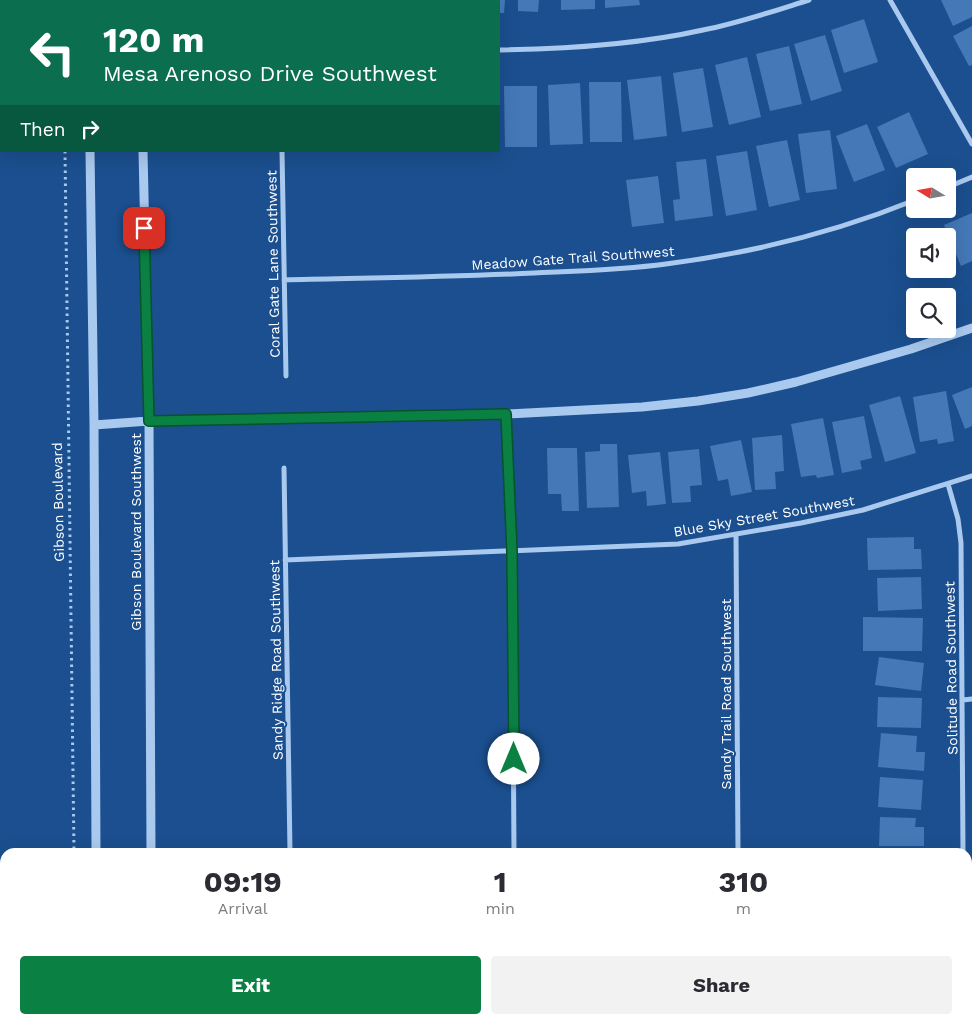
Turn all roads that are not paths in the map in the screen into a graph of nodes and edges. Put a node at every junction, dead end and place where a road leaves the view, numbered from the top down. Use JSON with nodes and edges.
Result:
{"nodes":[{"id":1,"x":809,"y":0,"type":"edge"},
{"id":2,"x":890,"y":0,"type":"edge"},
{"id":3,"x":500,"y":50,"type":"edge"},
{"id":4,"x":972,"y":144,"type":"edge"},
{"id":5,"x":90,"y":152,"type":"edge"},
{"id":6,"x":143,"y":152,"type":"edge"},
{"id":7,"x":282,"y":152,"type":"edge"},
{"id":8,"x":972,"y":177,"type":"edge"},
{"id":9,"x":956,"y":184,"type":"edge"},
{"id":10,"x":906,"y":204,"type":"edge"},
{"id":11,"x":284,"y":280,"type":"junction"},
{"id":12,"x":972,"y":328,"type":"edge"},
{"id":13,"x":286,"y":376,"type":"dead end"},
{"id":14,"x":506,"y":414,"type":"junction"},
{"id":15,"x":149,"y":421,"type":"junction"},
{"id":16,"x":94,"y":425,"type":"junction"},
{"id":17,"x":284,"y":468,"type":"dead end"},
{"id":18,"x":972,"y":476,"type":"edge"},
{"id":19,"x":948,"y":484,"type":"junction"},
{"id":20,"x":736,"y":535,"type":"junction"},
{"id":21,"x":512,"y":552,"type":"junction"},
{"id":22,"x":286,"y":560,"type":"junction"},
{"id":23,"x":972,"y":699,"type":"edge"},
{"id":24,"x":963,"y":700,"type":"junction"},
{"id":25,"x":96,"y":848,"type":"edge"},
{"id":26,"x":151,"y":848,"type":"edge"},
{"id":27,"x":290,"y":848,"type":"edge"},
{"id":28,"x":514,"y":848,"type":"edge"},
{"id":29,"x":738,"y":848,"type":"edge"},
{"id":30,"x":963,"y":848,"type":"edge"}],
"edges":[{"from":1,"to":3,"type":"street"},
{"from":2,"to":4,"type":"street"},
{"from":5,"to":16,"type":"street"},
{"from":6,"to":15,"type":"street","name":"Gibson Boulevard Southwest"},
{"from":7,"to":11,"type":"street","name":"Coral Gate Lane Southwest"},
{"from":8,"to":9,"type":"street"},
{"from":10,"to":11,"type":"street","name":"Meadow Gate Trail Southwest"},
{"from":11,"to":13,"type":"street","name":"Coral Gate Lane Southwest"},
{"from":12,"to":14,"type":"street"},
{"from":14,"to":15,"type":"street"},
{"from":14,"to":21,"type":"street"},
{"from":15,"to":16,"type":"street"},
{"from":15,"to":26,"type":"street","name":"Gibson Boulevard Southwest"},
{"from":16,"to":25,"type":"street"},
{"from":17,"to":22,"type":"street","name":"Sandy Ridge Road Southwest"},
{"from":18,"to":19,"type":"street","name":"Blue Sky Street Southwest"},
{"from":19,"to":20,"type":"street","name":"Blue Sky Street Southwest"},
{"from":19,"to":24,"type":"street","name":"Solitude Road Southwest"},
{"from":20,"to":21,"type":"street","name":"Blue Sky Street Southwest"},
{"from":20,"to":29,"type":"street","name":"Sandy Trail Road Southwest"},
{"from":21,"to":22,"type":"street","name":"Blue Sky Street Southwest"},
{"from":21,"to":28,"type":"street"},
{"from":22,"to":27,"type":"street","name":"Sandy Ridge Road Southwest"},
{"from":23,"to":24,"type":"street"},
{"from":24,"to":30,"type":"street","name":"Solitude Road Southwest"}]}
